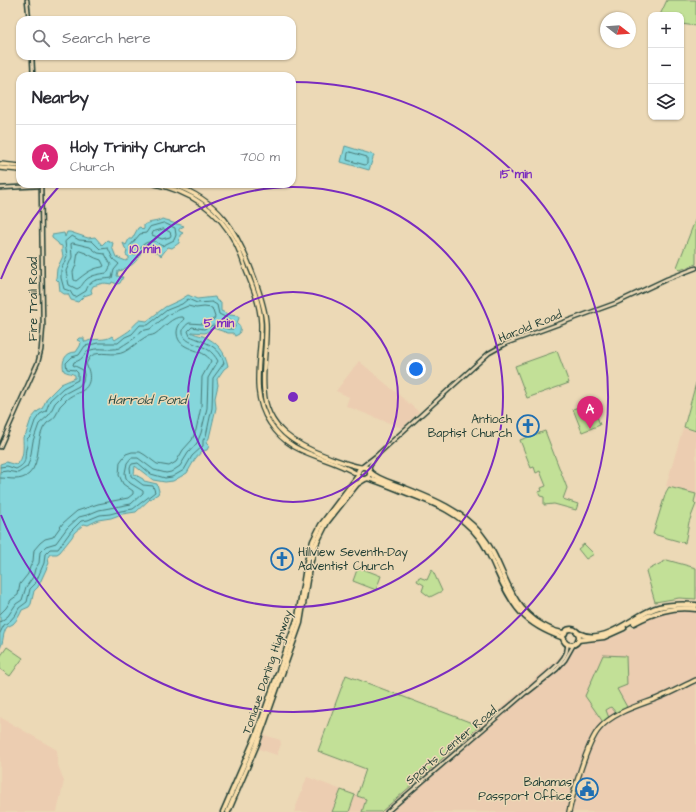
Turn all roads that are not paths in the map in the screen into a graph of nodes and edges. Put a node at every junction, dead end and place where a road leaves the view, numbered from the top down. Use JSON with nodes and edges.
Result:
{"nodes":[{"id":1,"x":27,"y":0,"type":"edge"},
{"id":2,"x":29,"y":16,"type":"edge"},
{"id":3,"x":32,"y":60,"type":"edge"},
{"id":4,"x":33,"y":72,"type":"edge"},
{"id":5,"x":0,"y":164,"type":"edge"},
{"id":6,"x":16,"y":166,"type":"edge"},
{"id":7,"x":0,"y":168,"type":"edge"},
{"id":8,"x":16,"y":170,"type":"edge"},
{"id":9,"x":16,"y":187,"type":"edge"},
{"id":10,"x":0,"y":188,"type":"edge"},
{"id":11,"x":41,"y":188,"type":"edge"},
{"id":12,"x":169,"y":188,"type":"edge"},
{"id":13,"x":180,"y":188,"type":"edge"},
{"id":14,"x":696,"y":268,"type":"edge"},
{"id":15,"x":0,"y":447,"type":"edge"},
{"id":16,"x":376,"y":456,"type":"junction"},
{"id":17,"x":362,"y":467,"type":"junction"},
{"id":18,"x":370,"y":471,"type":"junction"},
{"id":19,"x":358,"y":475,"type":"junction"},
{"id":20,"x":366,"y":478,"type":"junction"},
{"id":21,"x":696,"y":605,"type":"edge"},
{"id":22,"x":696,"y":609,"type":"edge"},
{"id":23,"x":578,"y":633,"type":"junction"},
{"id":24,"x":564,"y":636,"type":"junction"},
{"id":25,"x":578,"y":640,"type":"junction"},
{"id":26,"x":567,"y":644,"type":"junction"},
{"id":27,"x":574,"y":644,"type":"junction"},
{"id":28,"x":696,"y":680,"type":"edge"},
{"id":29,"x":527,"y":692,"type":"junction"},
{"id":30,"x":223,"y":812,"type":"edge"},
{"id":31,"x":228,"y":812,"type":"edge"},
{"id":32,"x":387,"y":812,"type":"edge"},
{"id":33,"x":569,"y":812,"type":"edge"}],
"edges":[{"from":1,"to":2,"type":"main road"},
{"from":3,"to":4,"type":"main road"},
{"from":5,"to":6,"type":"main road"},
{"from":7,"to":8,"type":"main road"},
{"from":9,"to":10,"type":"main road"},
{"from":11,"to":15,"type":"main road","name":"Fire Trail Road"},
{"from":12,"to":19,"type":"main road"},
{"from":13,"to":17,"type":"main road"},
{"from":14,"to":16,"type":"main road","name":"Harold Road"},
{"from":16,"to":17,"type":"main road","name":"Harold Road"},
{"from":16,"to":18,"type":"main road","name":"Harold Road"},
{"from":17,"to":18,"type":"highway"},
{"from":17,"to":19,"type":"highway"},
{"from":18,"to":20,"type":"highway"},
{"from":18,"to":24,"type":"highway"},
{"from":19,"to":20,"type":"highway"},
{"from":19,"to":30,"type":"highway","name":"Tonique Darling Highway"},
{"from":20,"to":24,"type":"highway"},
{"from":20,"to":31,"type":"highway","name":"Tonique Darling Highway"},
{"from":21,"to":23,"type":"highway"},
{"from":22,"to":25,"type":"highway"},
{"from":23,"to":24,"type":"highway"},
{"from":23,"to":25,"type":"highway"},
{"from":24,"to":26,"type":"highway"},
{"from":25,"to":27,"type":"highway"},
{"from":26,"to":27,"type":"highway"},
{"from":26,"to":29,"type":"main road","name":"Sports Center Road"},
{"from":27,"to":29,"type":"main road","name":"Sports Center Road"},
{"from":28,"to":33,"type":"main road"},
{"from":29,"to":32,"type":"main road","name":"Sports Center Road"}]}
